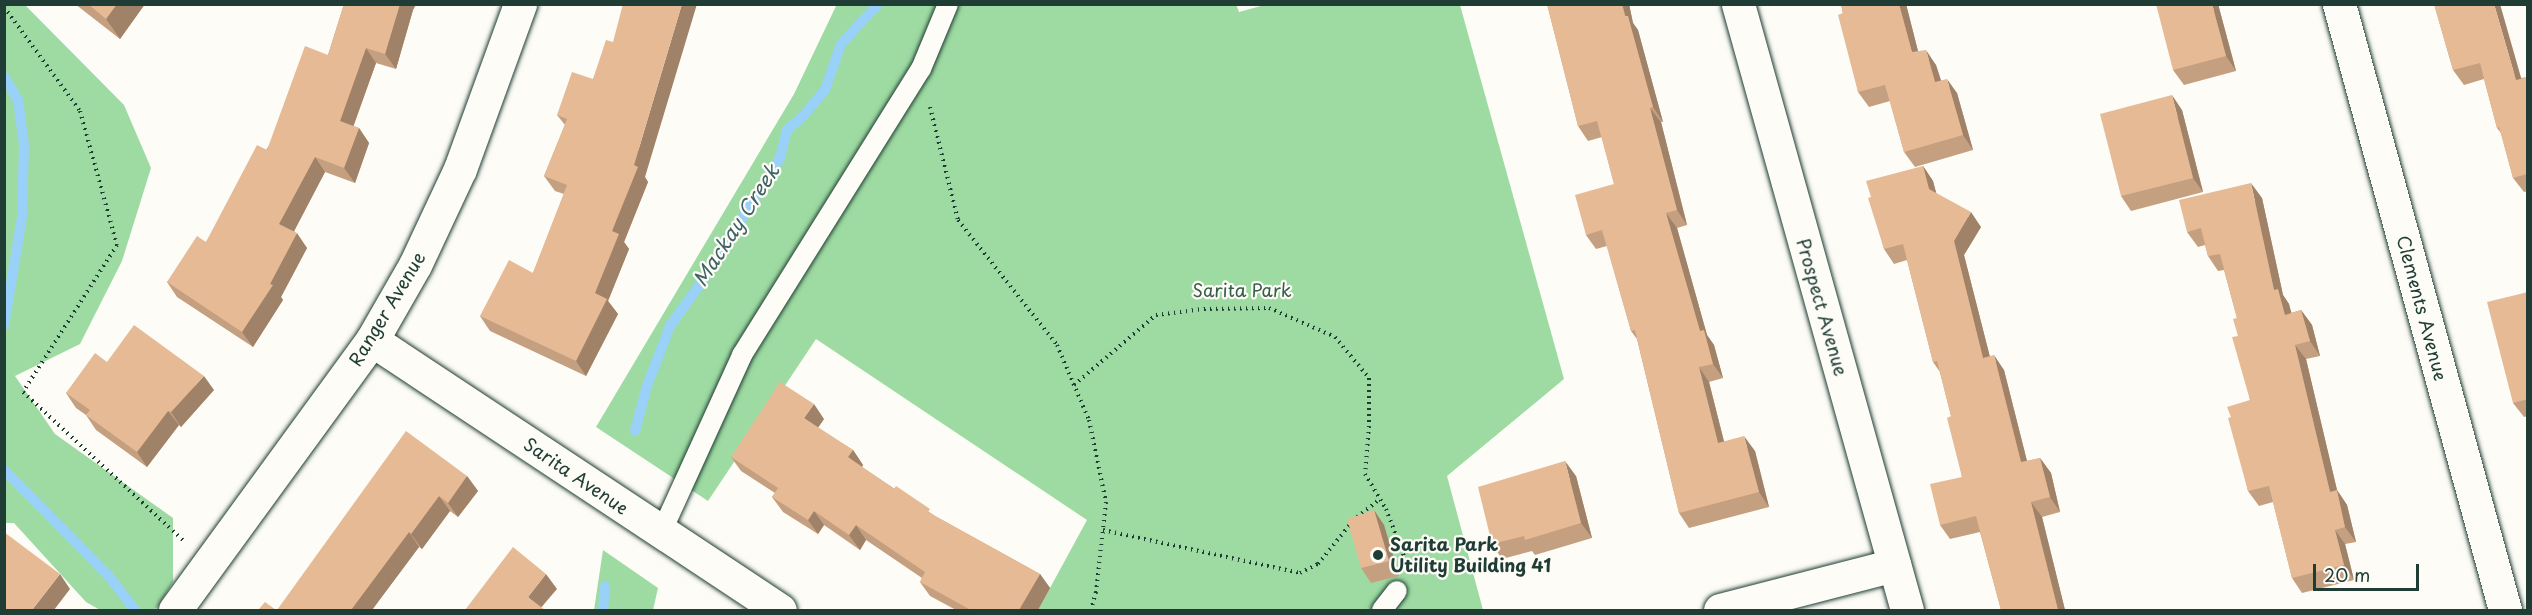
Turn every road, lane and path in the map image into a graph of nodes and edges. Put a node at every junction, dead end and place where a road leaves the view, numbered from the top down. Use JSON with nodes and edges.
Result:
{"nodes":[{"id":1,"x":520,"y":4,"type":"edge"},
{"id":2,"x":948,"y":4,"type":"edge"},
{"id":3,"x":1738,"y":4,"type":"edge"},
{"id":4,"x":2339,"y":4,"type":"edge"},
{"id":5,"x":4,"y":7,"type":"edge"},
{"id":6,"x":921,"y":69,"type":"junction"},
{"id":7,"x":372,"y":340,"type":"junction"},
{"id":8,"x":1074,"y":385,"type":"junction"},
{"id":9,"x":1380,"y":500,"type":"junction"},
{"id":10,"x":1103,"y":528,"type":"junction"},
{"id":11,"x":661,"y":533,"type":"junction"},
{"id":12,"x":209,"y":564,"type":"junction"},
{"id":13,"x":1894,"y":564,"type":"junction"},
{"id":14,"x":1396,"y":591,"type":"joint"},
{"id":15,"x":175,"y":610,"type":"edge"},
{"id":16,"x":780,"y":610,"type":"edge"},
{"id":17,"x":1091,"y":610,"type":"edge"},
{"id":18,"x":1382,"y":610,"type":"edge"},
{"id":19,"x":1720,"y":610,"type":"edge"},
{"id":20,"x":1907,"y":610,"type":"edge"},
{"id":21,"x":2505,"y":610,"type":"edge"}],
"edges":[{"from":1,"to":7,"type":"street","name":"Ranger Avenue"},
{"from":2,"to":6,"type":"lane"},
{"from":3,"to":13,"type":"street","name":"Prospect Avenue"},
{"from":4,"to":21,"type":"street","name":"Clements Avenue"},
{"from":5,"to":12,"type":"path"},
{"from":6,"to":8,"type":"path"},
{"from":6,"to":11,"type":"lane"},
{"from":7,"to":11,"type":"street","name":"Sarita Avenue"},
{"from":7,"to":12,"type":"street","name":"Ranger Avenue"},
{"from":8,"to":9,"type":"path"},
{"from":8,"to":10,"type":"path"},
{"from":9,"to":10,"type":"path"},
{"from":9,"to":14,"type":"path"},
{"from":10,"to":17,"type":"path"},
{"from":11,"to":16,"type":"street","name":"Sarita Avenue"},
{"from":12,"to":15,"type":"street","name":"Ranger Avenue"},
{"from":13,"to":19,"type":"street"},
{"from":13,"to":20,"type":"street","name":"Prospect Avenue"},
{"from":14,"to":18,"type":"lane"}]}
